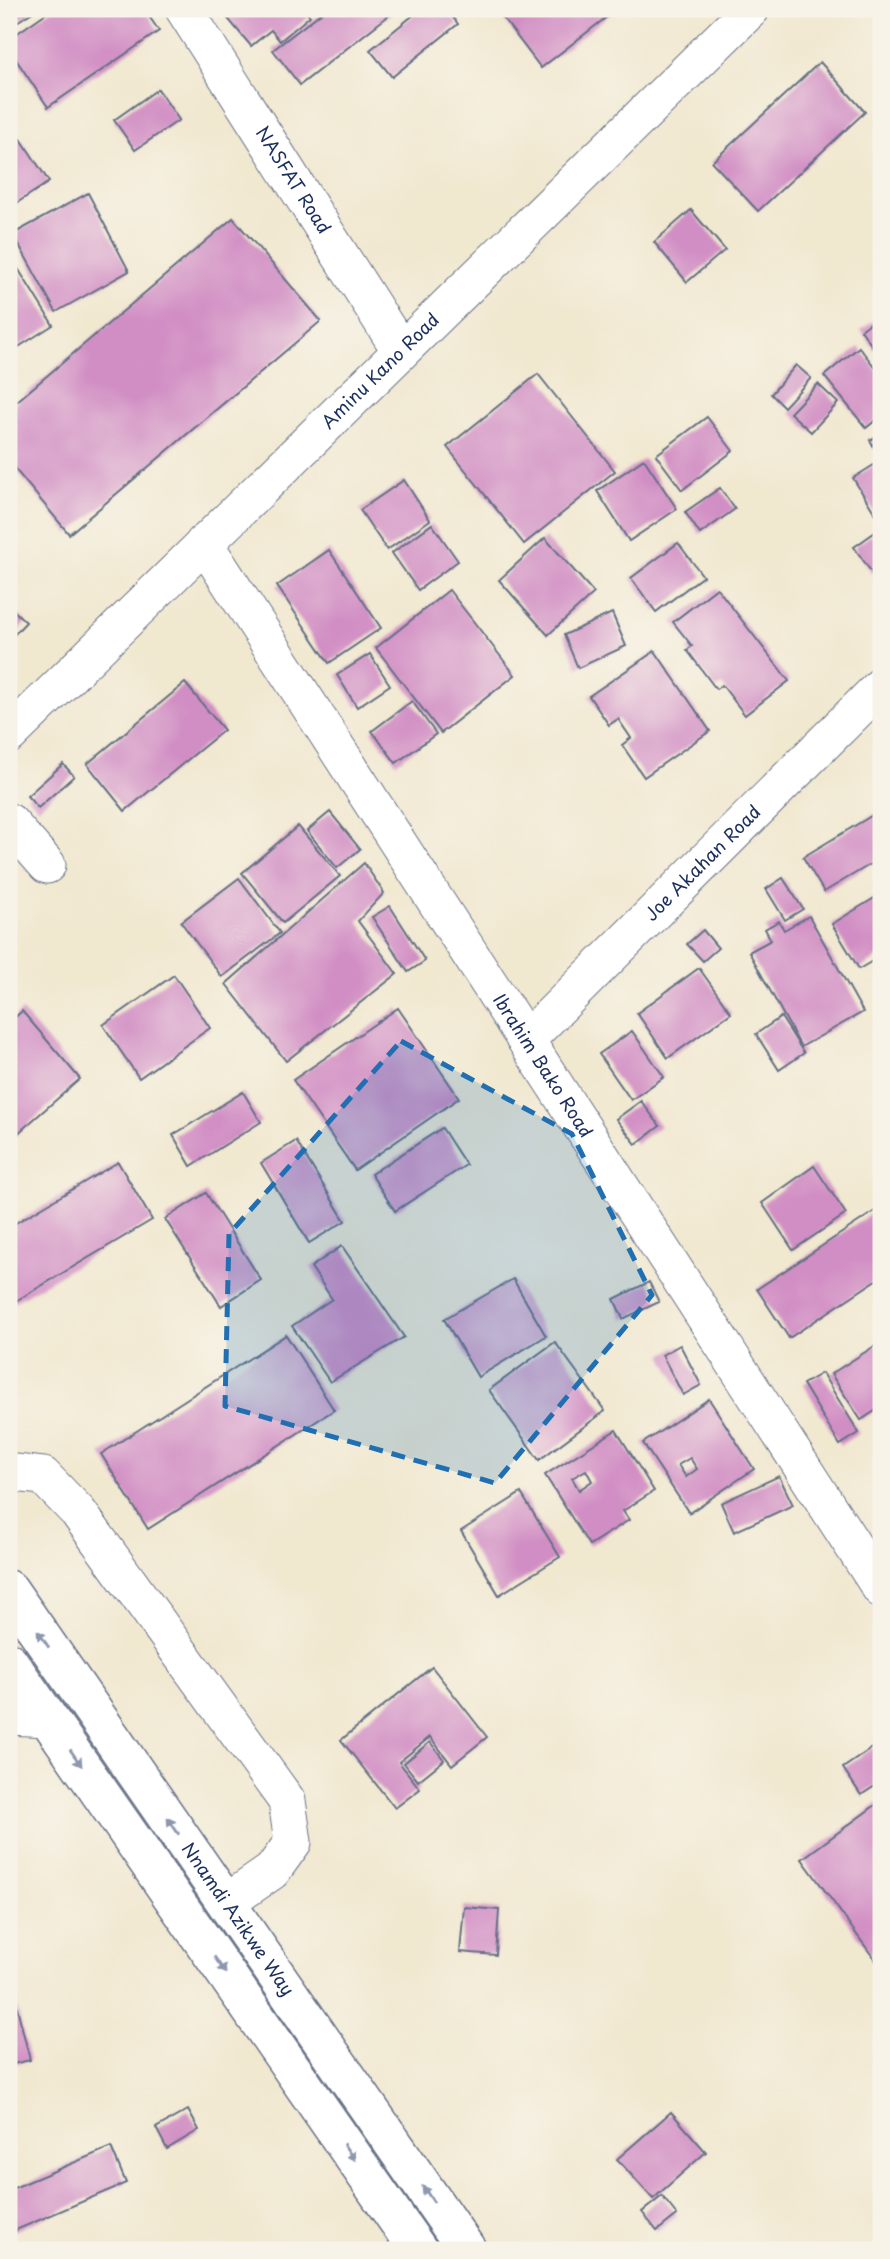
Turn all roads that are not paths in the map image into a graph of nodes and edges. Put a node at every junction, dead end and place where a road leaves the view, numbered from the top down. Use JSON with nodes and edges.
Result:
{"nodes":[{"id":1,"x":184,"y":9,"type":"edge"},
{"id":2,"x":748,"y":10,"type":"edge"},
{"id":3,"x":401,"y":351,"type":"junction"},
{"id":4,"x":204,"y":543,"type":"junction"},
{"id":5,"x":881,"y":686,"type":"edge"},
{"id":6,"x":9,"y":735,"type":"edge"},
{"id":7,"x":9,"y":821,"type":"edge"},
{"id":8,"x":47,"y":865,"type":"dead end"},
{"id":9,"x":526,"y":1040,"type":"junction"},
{"id":10,"x":9,"y":1476,"type":"edge"},
{"id":11,"x":881,"y":1589,"type":"edge"},
{"id":12,"x":9,"y":1590,"type":"edge"},
{"id":13,"x":9,"y":1662,"type":"edge"},
{"id":14,"x":9,"y":1716,"type":"edge"},
{"id":15,"x":48,"y":1718,"type":"junction"},
{"id":16,"x":226,"y":1903,"type":"junction"},
{"id":17,"x":192,"y":1925,"type":"junction"},
{"id":18,"x":418,"y":2250,"type":"edge"},
{"id":19,"x":467,"y":2250,"type":"edge"}],
"edges":[{"from":1,"to":3,"type":"street","name":"NASFAT Road"},
{"from":2,"to":3,"type":"street","name":"Aminu Kano Road"},
{"from":3,"to":4,"type":"street","name":"Aminu Kano Road"},
{"from":4,"to":6,"type":"street","name":"Aminu Kano Road"},
{"from":4,"to":9,"type":"street","name":"Ibrahim Bako Road"},
{"from":5,"to":9,"type":"street","name":"Joe Akahan Road"},
{"from":7,"to":8,"type":"street"},
{"from":9,"to":11,"type":"street","name":"Ibrahim Bako Road"},
{"from":10,"to":16,"type":"street"},
{"from":16,"to":12,"type":"highway","name":"Nnamdi Azikwe Way","one_way":true},
{"from":13,"to":15,"type":"highway"},
{"from":14,"to":15,"type":"street"},
{"from":15,"to":17,"type":"highway","one_way":true},
{"from":16,"to":17,"type":"highway"},
{"from":19,"to":16,"type":"highway","name":"Nnamdi Azikwe Way","one_way":true},
{"from":17,"to":18,"type":"highway","one_way":true}]}
